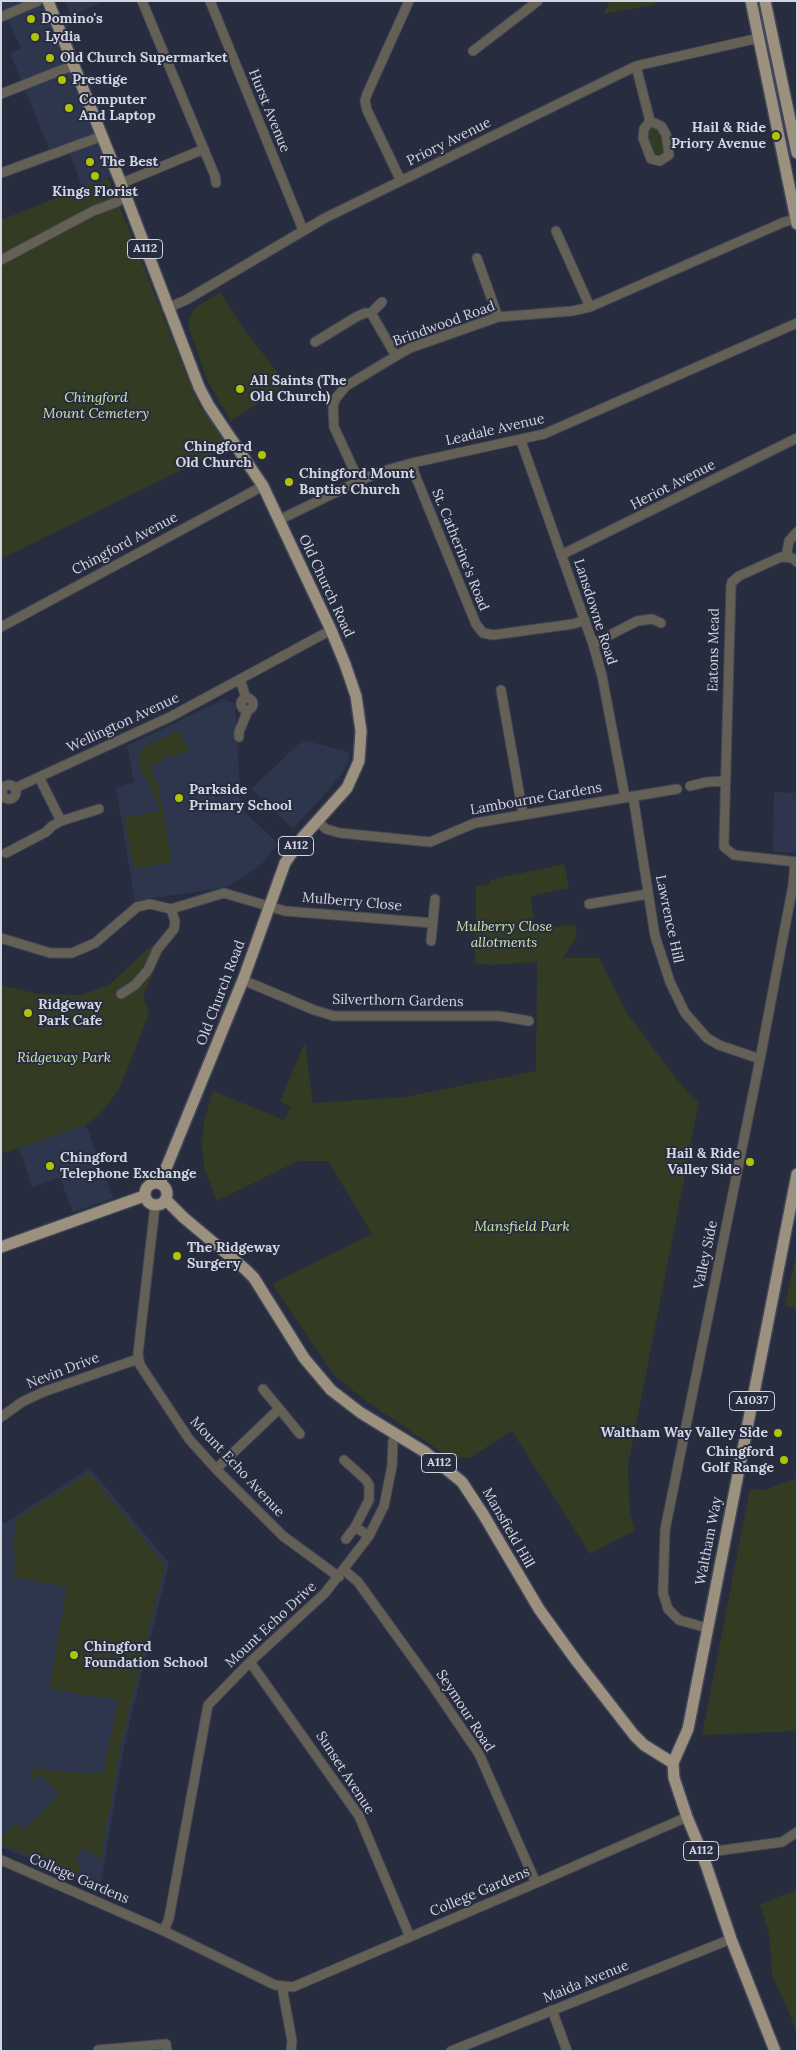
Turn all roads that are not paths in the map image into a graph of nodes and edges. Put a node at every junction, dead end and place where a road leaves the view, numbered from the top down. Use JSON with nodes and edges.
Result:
{"nodes":[{"id":1,"x":38,"y":1,"type":"edge"},
{"id":2,"x":48,"y":1,"type":"edge"},
{"id":3,"x":142,"y":1,"type":"edge"},
{"id":4,"x":210,"y":1,"type":"edge"},
{"id":5,"x":409,"y":1,"type":"edge"},
{"id":6,"x":538,"y":1,"type":"edge"},
{"id":7,"x":766,"y":5,"type":"edge"},
{"id":8,"x":752,"y":6,"type":"edge"},
{"id":9,"x":1,"y":16,"type":"edge"},
{"id":10,"x":758,"y":38,"type":"junction"},
{"id":11,"x":473,"y":51,"type":"dead end"},
{"id":12,"x":777,"y":62,"type":"junction"},
{"id":13,"x":74,"y":65,"type":"junction"},
{"id":14,"x":764,"y":65,"type":"junction"},
{"id":15,"x":636,"y":66,"type":"junction"},
{"id":16,"x":1,"y":94,"type":"edge"},
{"id":17,"x":650,"y":121,"type":"dead end"},
{"id":18,"x":102,"y":136,"type":"junction"},
{"id":19,"x":204,"y":149,"type":"junction"},
{"id":20,"x":796,"y":152,"type":"edge"},
{"id":21,"x":783,"y":155,"type":"junction"},
{"id":22,"x":1,"y":173,"type":"edge"},
{"id":23,"x":120,"y":180,"type":"junction"},
{"id":24,"x":401,"y":181,"type":"junction"},
{"id":25,"x":216,"y":183,"type":"dead end"},
{"id":26,"x":126,"y":196,"type":"junction"},
{"id":27,"x":796,"y":221,"type":"edge"},
{"id":28,"x":303,"y":230,"type":"junction"},
{"id":29,"x":556,"y":231,"type":"dead end"},
{"id":30,"x":477,"y":258,"type":"dead end"},
{"id":31,"x":1,"y":260,"type":"edge"},
{"id":32,"x":382,"y":302,"type":"dead end"},
{"id":33,"x":590,"y":307,"type":"junction"},
{"id":34,"x":167,"y":308,"type":"junction"},
{"id":35,"x":371,"y":313,"type":"junction"},
{"id":36,"x":498,"y":317,"type":"junction"},
{"id":37,"x":797,"y":323,"type":"edge"},
{"id":38,"x":315,"y":342,"type":"dead end"},
{"id":39,"x":396,"y":356,"type":"junction"},
{"id":40,"x":797,"y":438,"type":"edge"},
{"id":41,"x":521,"y":441,"type":"junction"},
{"id":42,"x":412,"y":463,"type":"junction"},
{"id":43,"x":359,"y":481,"type":"junction"},
{"id":44,"x":262,"y":486,"type":"junction"},
{"id":45,"x":279,"y":520,"type":"junction"},
{"id":46,"x":797,"y":532,"type":"edge"},
{"id":47,"x":561,"y":554,"type":"junction"},
{"id":48,"x":786,"y":557,"type":"junction"},
{"id":49,"x":797,"y":562,"type":"edge"},
{"id":50,"x":584,"y":620,"type":"junction"},
{"id":51,"x":660,"y":623,"type":"dead end"},
{"id":52,"x":1,"y":627,"type":"edge"},
{"id":53,"x":331,"y":630,"type":"junction"},
{"id":54,"x":593,"y":644,"type":"junction"},
{"id":55,"x":240,"y":679,"type":"junction"},
{"id":56,"x":501,"y":690,"type":"dead end"},
{"id":57,"x":239,"y":737,"type":"dead end"},
{"id":58,"x":39,"y":777,"type":"junction"},
{"id":59,"x":725,"y":781,"type":"junction"},
{"id":60,"x":690,"y":786,"type":"dead end"},
{"id":61,"x":15,"y":788,"type":"dead end"},
{"id":62,"x":677,"y":789,"type":"dead end"},
{"id":63,"x":629,"y":797,"type":"junction"},
{"id":64,"x":99,"y":809,"type":"dead end"},
{"id":65,"x":523,"y":814,"type":"junction"},
{"id":66,"x":61,"y":821,"type":"junction"},
{"id":67,"x":316,"y":821,"type":"junction"},
{"id":68,"x":6,"y":853,"type":"dead end"},
{"id":69,"x":796,"y":863,"type":"edge"},
{"id":70,"x":648,"y":894,"type":"junction"},
{"id":71,"x":435,"y":899,"type":"dead end"},
{"id":72,"x":589,"y":904,"type":"dead end"},
{"id":73,"x":270,"y":908,"type":"junction"},
{"id":74,"x":171,"y":909,"type":"junction"},
{"id":75,"x":433,"y":923,"type":"junction"},
{"id":76,"x":1,"y":938,"type":"edge"},
{"id":77,"x":431,"y":941,"type":"dead end"},
{"id":78,"x":243,"y":980,"type":"junction"},
{"id":79,"x":121,"y":994,"type":"dead end"},
{"id":80,"x":529,"y":1021,"type":"dead end"},
{"id":81,"x":760,"y":1059,"type":"junction"},
{"id":82,"x":797,"y":1174,"type":"edge"},
{"id":83,"x":160,"y":1184,"type":"junction"},
{"id":84,"x":144,"y":1196,"type":"junction"},
{"id":85,"x":166,"y":1200,"type":"junction"},
{"id":86,"x":156,"y":1206,"type":"junction"},
{"id":87,"x":1,"y":1247,"type":"edge"},
{"id":88,"x":138,"y":1359,"type":"junction"},
{"id":89,"x":263,"y":1389,"type":"dead end"},
{"id":90,"x":279,"y":1409,"type":"junction"},
{"id":91,"x":1,"y":1417,"type":"edge"},
{"id":92,"x":300,"y":1434,"type":"dead end"},
{"id":93,"x":397,"y":1434,"type":"junction"},
{"id":94,"x":344,"y":1460,"type":"dead end"},
{"id":95,"x":216,"y":1469,"type":"junction"},
{"id":96,"x":355,"y":1526,"type":"junction"},
{"id":97,"x":369,"y":1536,"type":"junction"},
{"id":98,"x":346,"y":1539,"type":"dead end"},
{"id":99,"x":341,"y":1573,"type":"junction"},
{"id":100,"x":707,"y":1628,"type":"junction"},
{"id":101,"x":250,"y":1662,"type":"junction"},
{"id":102,"x":673,"y":1763,"type":"junction"},
{"id":103,"x":686,"y":1817,"type":"junction"},
{"id":104,"x":797,"y":1832,"type":"edge"},
{"id":105,"x":702,"y":1853,"type":"junction"},
{"id":106,"x":1,"y":1860,"type":"edge"},
{"id":107,"x":536,"y":1883,"type":"junction"},
{"id":108,"x":164,"y":1931,"type":"junction"},
{"id":109,"x":410,"y":1937,"type":"junction"},
{"id":110,"x":731,"y":1939,"type":"junction"},
{"id":111,"x":282,"y":1987,"type":"junction"},
{"id":112,"x":552,"y":2010,"type":"junction"},
{"id":113,"x":98,"y":2050,"type":"edge"},
{"id":114,"x":167,"y":2051,"type":"edge"},
{"id":115,"x":291,"y":2051,"type":"edge"},
{"id":116,"x":451,"y":2051,"type":"edge"},
{"id":117,"x":567,"y":2051,"type":"edge"},
{"id":118,"x":775,"y":2051,"type":"edge"}],
"edges":[{"from":1,"to":9,"type":"street"},
{"from":2,"to":13,"type":"main road","name":"Old Church Road","number":"A112"},
{"from":3,"to":19,"type":"street"},
{"from":4,"to":28,"type":"street","name":"Hurst Avenue"},
{"from":5,"to":24,"type":"street"},
{"from":6,"to":11,"type":"street"},
{"from":7,"to":8,"type":"main road"},
{"from":7,"to":12,"type":"main road"},
{"from":8,"to":10,"type":"main road"},
{"from":10,"to":14,"type":"main road"},
{"from":10,"to":15,"type":"street","name":"Priory Avenue"},
{"from":12,"to":14,"type":"main road"},
{"from":12,"to":20,"type":"main road"},
{"from":13,"to":16,"type":"street"},
{"from":13,"to":18,"type":"main road","name":"Old Church Road","number":"A112"},
{"from":14,"to":21,"type":"main road"},
{"from":15,"to":17,"type":"street"},
{"from":15,"to":24,"type":"street","name":"Priory Avenue"},
{"from":18,"to":22,"type":"street"},
{"from":18,"to":23,"type":"main road","name":"Old Church Road","number":"A112"},
{"from":19,"to":23,"type":"street"},
{"from":19,"to":25,"type":"street"},
{"from":20,"to":21,"type":"main road"},
{"from":21,"to":27,"type":"main road"},
{"from":23,"to":26,"type":"main road","name":"Old Church Road","number":"A112"},
{"from":24,"to":28,"type":"street","name":"Priory Avenue"},
{"from":26,"to":31,"type":"street"},
{"from":26,"to":34,"type":"main road","name":"Old Church Road","number":"A112"},
{"from":27,"to":33,"type":"street","name":"Brindwood Road"},
{"from":28,"to":34,"type":"street","name":"Priory Avenue"},
{"from":29,"to":33,"type":"street"},
{"from":30,"to":36,"type":"street"},
{"from":32,"to":35,"type":"street"},
{"from":33,"to":36,"type":"street","name":"Brindwood Road"},
{"from":34,"to":44,"type":"main road","name":"Old Church Road","number":"A112"},
{"from":35,"to":38,"type":"street"},
{"from":35,"to":39,"type":"street"},
{"from":36,"to":39,"type":"street","name":"Brindwood Road"},
{"from":37,"to":41,"type":"street","name":"Leadale Avenue"},
{"from":39,"to":43,"type":"street","name":"Brindwood Road"},
{"from":40,"to":47,"type":"street","name":"Heriot Avenue"},
{"from":41,"to":42,"type":"street","name":"Leadale Avenue"},
{"from":41,"to":47,"type":"street","name":"Lansdowne Road"},
{"from":42,"to":43,"type":"street","name":"Leadale Avenue"},
{"from":42,"to":50,"type":"street","name":"St. Catherine's Road"},
{"from":43,"to":45,"type":"street","name":"Leadale Avenue"},
{"from":44,"to":45,"type":"main road","name":"Old Church Road","number":"A112"},
{"from":44,"to":52,"type":"street","name":"Chingford Avenue"},
{"from":45,"to":53,"type":"main road","name":"Old Church Road","number":"A112"},
{"from":46,"to":48,"type":"street"},
{"from":47,"to":50,"type":"street","name":"Lansdowne Road"},
{"from":48,"to":49,"type":"street"},
{"from":48,"to":59,"type":"street","name":"Eatons Mead"},
{"from":50,"to":54,"type":"street","name":"Lansdowne Road"},
{"from":51,"to":54,"type":"street"},
{"from":53,"to":55,"type":"street","name":"Wellington Avenue"},
{"from":53,"to":67,"type":"main road","name":"Old Church Road","number":"A112"},
{"from":54,"to":63,"type":"street","name":"Lansdowne Road"},
{"from":55,"to":57,"type":"street"},
{"from":55,"to":58,"type":"street","name":"Wellington Avenue"},
{"from":56,"to":65,"type":"street"},
{"from":58,"to":61,"type":"street","name":"Wellington Avenue"},
{"from":58,"to":66,"type":"street"},
{"from":59,"to":60,"type":"street"},
{"from":59,"to":69,"type":"street","name":"Eatons Mead"},
{"from":62,"to":63,"type":"street","name":"Lambourne Gardens"},
{"from":63,"to":65,"type":"street","name":"Lambourne Gardens"},
{"from":63,"to":70,"type":"street","name":"Lawrence Hill"},
{"from":64,"to":66,"type":"street"},
{"from":65,"to":67,"type":"street","name":"Lambourne Gardens"},
{"from":66,"to":68,"type":"street"},
{"from":67,"to":73,"type":"main road","name":"Old Church Road","number":"A112"},
{"from":69,"to":81,"type":"street","name":"Valley Side"},
{"from":70,"to":72,"type":"street"},
{"from":70,"to":81,"type":"street","name":"Lawrence Hill"},
{"from":71,"to":75,"type":"street"},
{"from":73,"to":74,"type":"street","name":"Mulberry Close"},
{"from":73,"to":75,"type":"street","name":"Mulberry Close"},
{"from":73,"to":78,"type":"main road","name":"Old Church Road","number":"A112"},
{"from":74,"to":76,"type":"street"},
{"from":74,"to":79,"type":"street"},
{"from":75,"to":77,"type":"street"},
{"from":78,"to":80,"type":"street","name":"Silverthorn Gardens"},
{"from":78,"to":83,"type":"main road","name":"Old Church Road","number":"A112"},
{"from":81,"to":100,"type":"street","name":"Valley Side"},
{"from":82,"to":100,"type":"main road","name":"Waltham Way","number":"A1037"},
{"from":83,"to":84,"type":"main road"},
{"from":83,"to":85,"type":"main road","number":"A112"},
{"from":84,"to":86,"type":"main road"},
{"from":84,"to":87,"type":"main road"},
{"from":85,"to":86,"type":"main road"},
{"from":85,"to":93,"type":"main road","name":"Mansfield Hill","number":"A112"},
{"from":86,"to":88,"type":"street"},
{"from":88,"to":91,"type":"street","name":"Nevin Drive"},
{"from":88,"to":95,"type":"street","name":"Mount Echo Avenue"},
{"from":89,"to":90,"type":"street"},
{"from":90,"to":92,"type":"street"},
{"from":90,"to":95,"type":"street"},
{"from":93,"to":97,"type":"street","name":"Mount Echo Drive"},
{"from":93,"to":102,"type":"main road","name":"Mansfield Hill","number":"A112"},
{"from":94,"to":96,"type":"street"},
{"from":95,"to":99,"type":"street","name":"Mount Echo Avenue"},
{"from":96,"to":97,"type":"street"},
{"from":96,"to":98,"type":"street"},
{"from":97,"to":99,"type":"street","name":"Mount Echo Drive"},
{"from":99,"to":101,"type":"street","name":"Mount Echo Drive"},
{"from":99,"to":107,"type":"street","name":"Seymour Road"},
{"from":100,"to":102,"type":"main road","name":"Waltham Way","number":"A1037"},
{"from":101,"to":108,"type":"street","name":"Mount Echo Drive"},
{"from":101,"to":109,"type":"street","name":"Sunset Avenue"},
{"from":102,"to":103,"type":"main road","number":"A112"},
{"from":103,"to":105,"type":"main road","number":"A112"},
{"from":103,"to":107,"type":"street","name":"College Gardens"},
{"from":104,"to":105,"type":"street"},
{"from":105,"to":110,"type":"main road","number":"A112"},
{"from":106,"to":108,"type":"street","name":"College Gardens"},
{"from":107,"to":109,"type":"street","name":"College Gardens"},
{"from":108,"to":111,"type":"street","name":"College Gardens"},
{"from":109,"to":111,"type":"street","name":"College Gardens"},
{"from":110,"to":112,"type":"street","name":"Maida Avenue"},
{"from":110,"to":118,"type":"main road","number":"A112"},
{"from":111,"to":115,"type":"street"},
{"from":112,"to":116,"type":"street","name":"Maida Avenue"},
{"from":112,"to":117,"type":"street"},
{"from":113,"to":114,"type":"street"}]}
